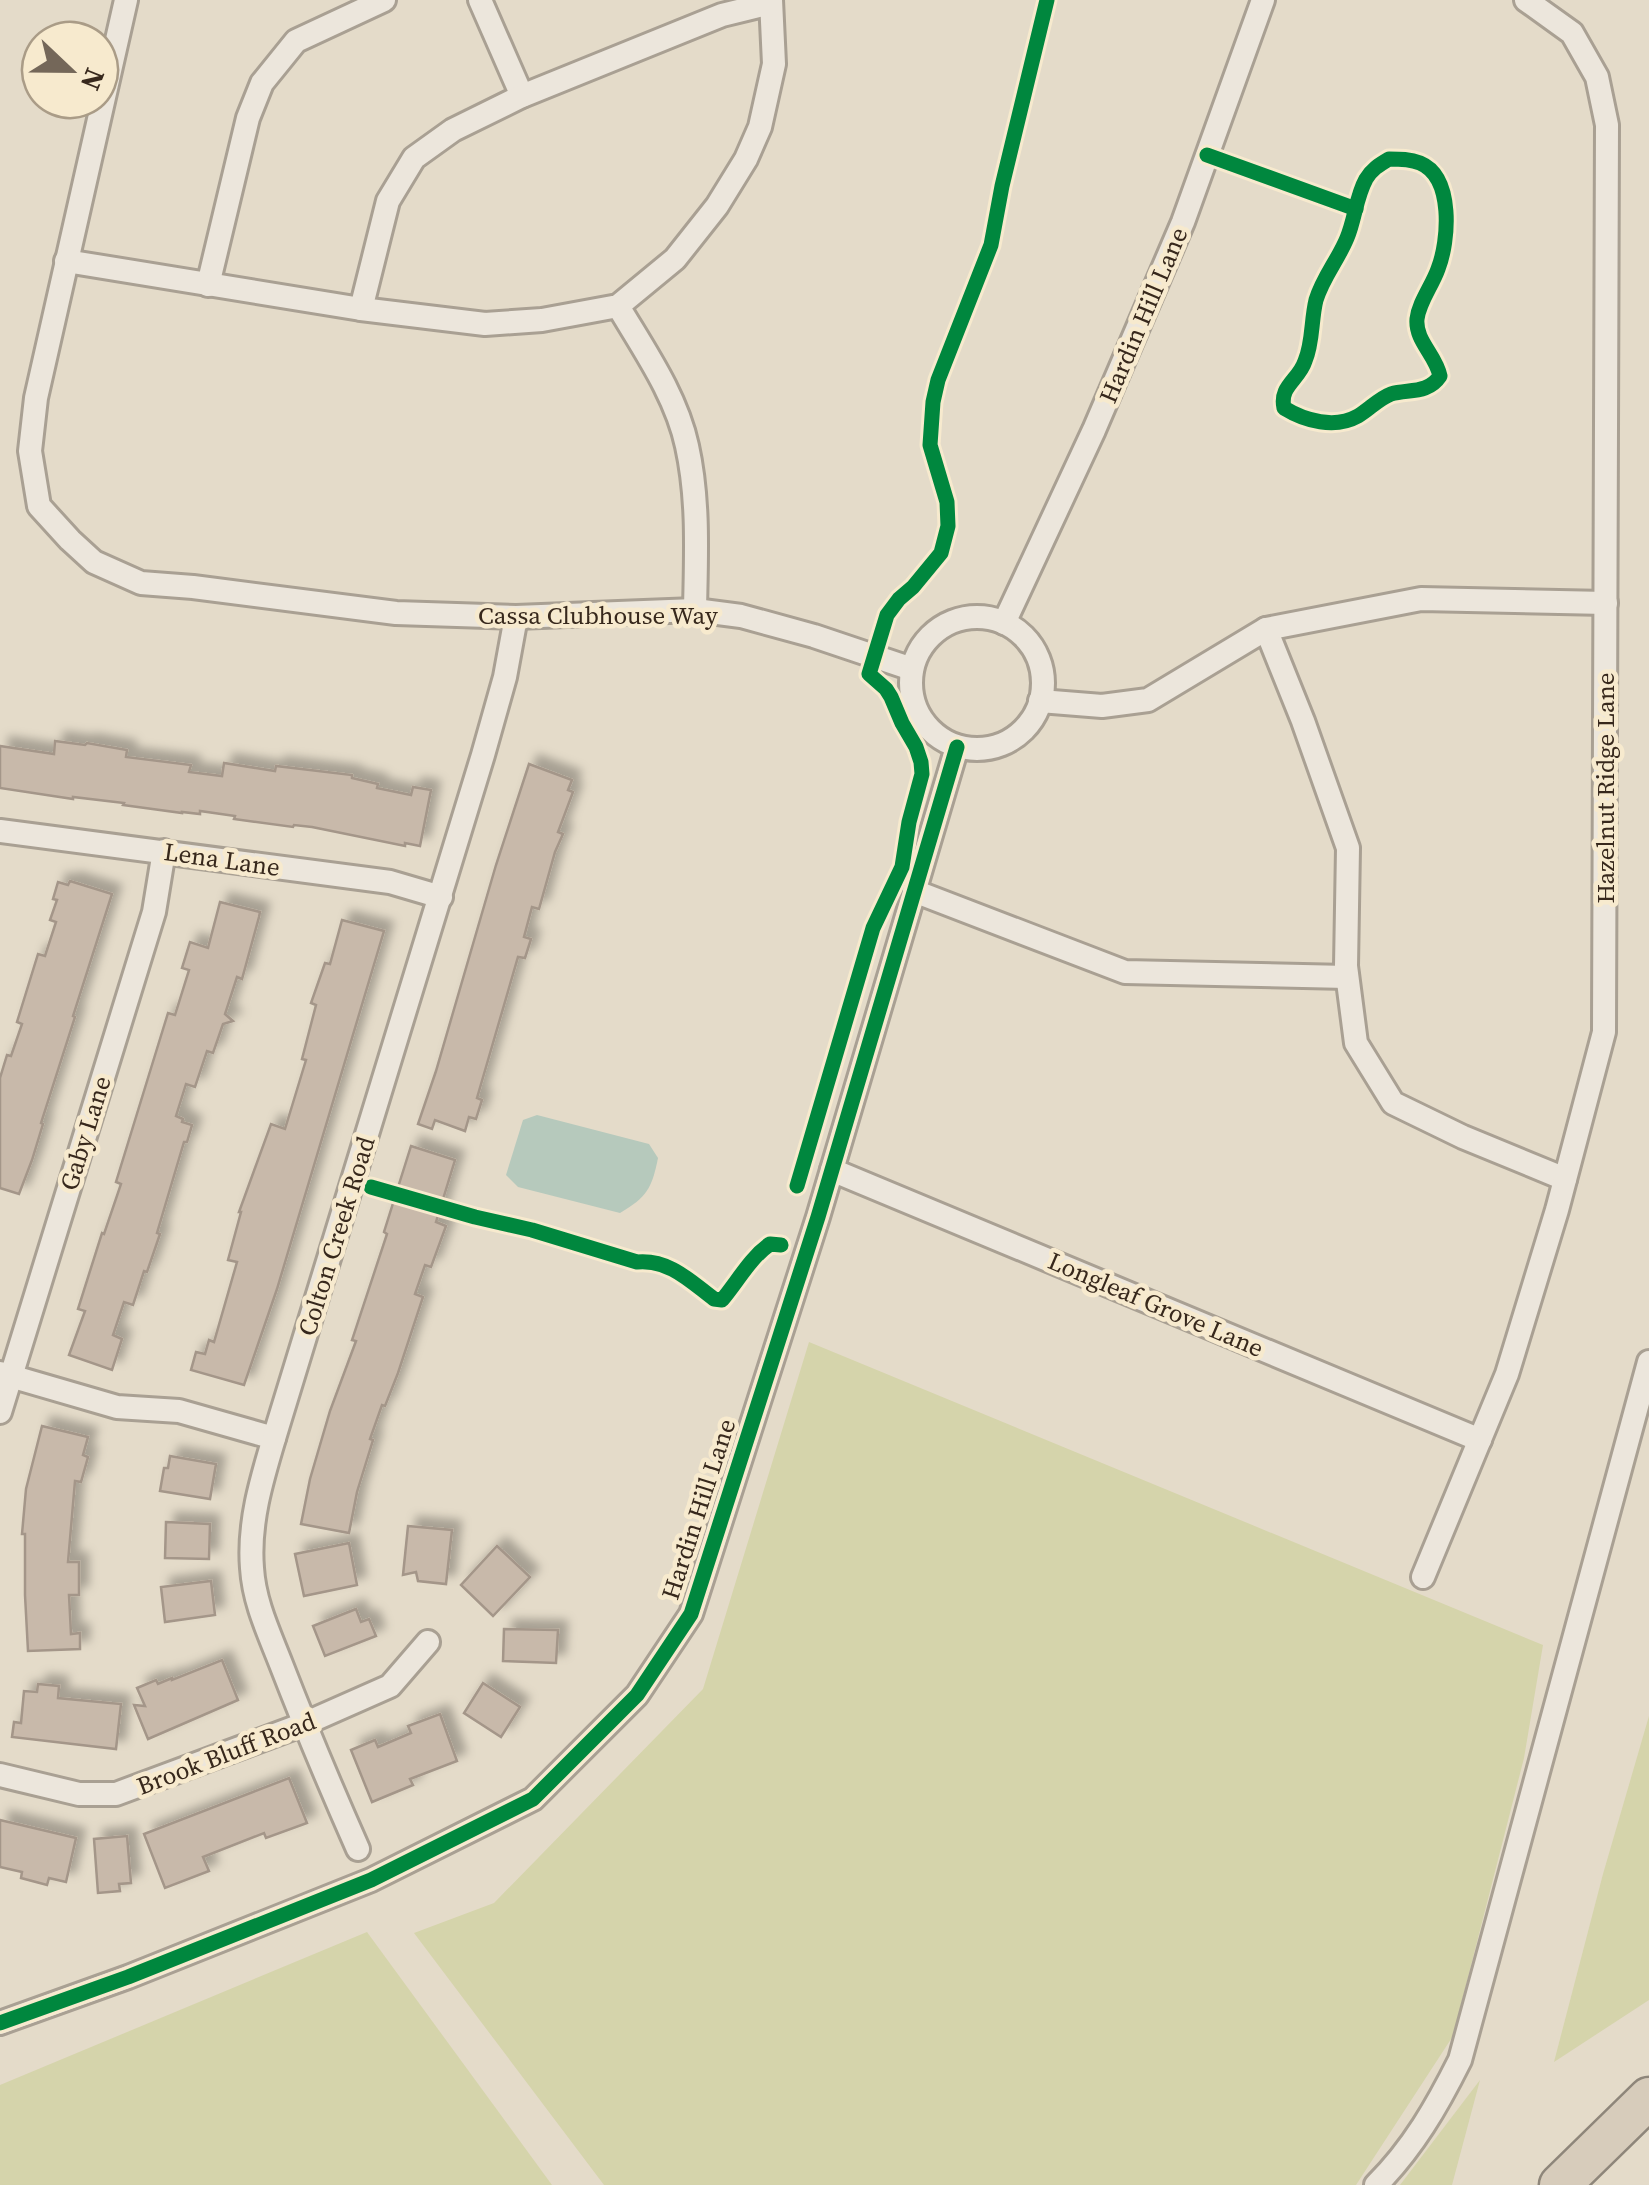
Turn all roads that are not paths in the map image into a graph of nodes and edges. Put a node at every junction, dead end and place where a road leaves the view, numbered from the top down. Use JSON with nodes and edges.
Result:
{"nodes":[{"id":1,"x":126,"y":0,"type":"edge"},
{"id":2,"x":384,"y":0,"type":"edge"},
{"id":3,"x":480,"y":0,"type":"edge"},
{"id":4,"x":1263,"y":0,"type":"edge"},
{"id":5,"x":1526,"y":0,"type":"edge"},
{"id":6,"x":771,"y":1,"type":"edge"},
{"id":7,"x":522,"y":96,"type":"junction"},
{"id":8,"x":66,"y":260,"type":"junction"},
{"id":9,"x":208,"y":285,"type":"junction"},
{"id":10,"x":618,"y":306,"type":"junction"},
{"id":11,"x":361,"y":309,"type":"junction"},
{"id":12,"x":1606,"y":603,"type":"junction"},
{"id":13,"x":696,"y":610,"type":"junction"},
{"id":14,"x":516,"y":617,"type":"junction"},
{"id":15,"x":1004,"y":623,"type":"junction"},
{"id":16,"x":1266,"y":629,"type":"junction"},
{"id":17,"x":912,"y":668,"type":"junction"},
{"id":18,"x":1040,"y":702,"type":"junction"},
{"id":19,"x":957,"y":747,"type":"junction"},
{"id":20,"x":0,"y":831,"type":"edge"},
{"id":21,"x":164,"y":852,"type":"junction"},
{"id":22,"x":914,"y":891,"type":"junction"},
{"id":23,"x":441,"y":897,"type":"junction"},
{"id":24,"x":1347,"y":977,"type":"junction"},
{"id":25,"x":832,"y":1170,"type":"junction"},
{"id":26,"x":1566,"y":1179,"type":"junction"},
{"id":27,"x":1649,"y":1362,"type":"edge"},
{"id":28,"x":5,"y":1375,"type":"edge"},
{"id":29,"x":0,"y":1412,"type":"edge"},
{"id":30,"x":274,"y":1438,"type":"junction"},
{"id":31,"x":1480,"y":1440,"type":"junction"},
{"id":32,"x":1423,"y":1577,"type":"dead end"},
{"id":33,"x":428,"y":1642,"type":"dead end"},
{"id":34,"x":304,"y":1724,"type":"junction"},
{"id":35,"x":0,"y":1775,"type":"edge"},
{"id":36,"x":358,"y":1849,"type":"dead end"},
{"id":37,"x":0,"y":2023,"type":"edge"},
{"id":38,"x":1649,"y":2098,"type":"edge"},
{"id":39,"x":1376,"y":2185,"type":"edge"},
{"id":40,"x":1560,"y":2185,"type":"edge"}],
"edges":[{"from":1,"to":8,"type":"street","name":"Cassa Clubhouse Way"},
{"from":2,"to":9,"type":"street"},
{"from":3,"to":7,"type":"street"},
{"from":4,"to":15,"type":"street","name":"Hardin Hill Lane"},
{"from":5,"to":12,"type":"street","name":"Hazelnut Ridge Lane"},
{"from":6,"to":7,"type":"street"},
{"from":6,"to":10,"type":"street"},
{"from":7,"to":11,"type":"street"},
{"from":8,"to":9,"type":"street"},
{"from":8,"to":14,"type":"street","name":"Cassa Clubhouse Way"},
{"from":9,"to":11,"type":"street"},
{"from":10,"to":11,"type":"street"},
{"from":10,"to":13,"type":"street"},
{"from":12,"to":16,"type":"street"},
{"from":12,"to":26,"type":"street","name":"Hazelnut Ridge Lane"},
{"from":13,"to":14,"type":"street","name":"Cassa Clubhouse Way"},
{"from":13,"to":17,"type":"street","name":"Cassa Clubhouse Way"},
{"from":14,"to":23,"type":"street","name":"Colton Creek Road"},
{"from":15,"to":17,"type":"street"},
{"from":15,"to":18,"type":"street"},
{"from":16,"to":18,"type":"street"},
{"from":16,"to":24,"type":"street"},
{"from":17,"to":19,"type":"street"},
{"from":18,"to":19,"type":"street"},
{"from":19,"to":22,"type":"street","name":"Hardin Hill Lane"},
{"from":20,"to":21,"type":"street","name":"Lena Lane"},
{"from":21,"to":23,"type":"street","name":"Lena Lane"},
{"from":21,"to":28,"type":"street","name":"Gaby Lane"},
{"from":22,"to":24,"type":"street"},
{"from":22,"to":25,"type":"street","name":"Hardin Hill Lane"},
{"from":23,"to":30,"type":"street","name":"Colton Creek Road"},
{"from":24,"to":26,"type":"street"},
{"from":25,"to":31,"type":"street","name":"Longleaf Grove Lane"},
{"from":25,"to":37,"type":"street","name":"Hardin Hill Lane"},
{"from":26,"to":31,"type":"street","name":"Hazelnut Ridge Lane"},
{"from":27,"to":39,"type":"street"},
{"from":28,"to":29,"type":"street","name":"Gaby Lane"},
{"from":28,"to":30,"type":"street"},
{"from":30,"to":34,"type":"street","name":"Colton Creek Road"},
{"from":31,"to":32,"type":"street","name":"Hazelnut Ridge Lane"},
{"from":33,"to":34,"type":"street","name":"Brook Bluff Road"},
{"from":34,"to":35,"type":"street","name":"Brook Bluff Road"},
{"from":34,"to":36,"type":"street","name":"Colton Creek Road"},
{"from":38,"to":40,"type":"highway"}]}
